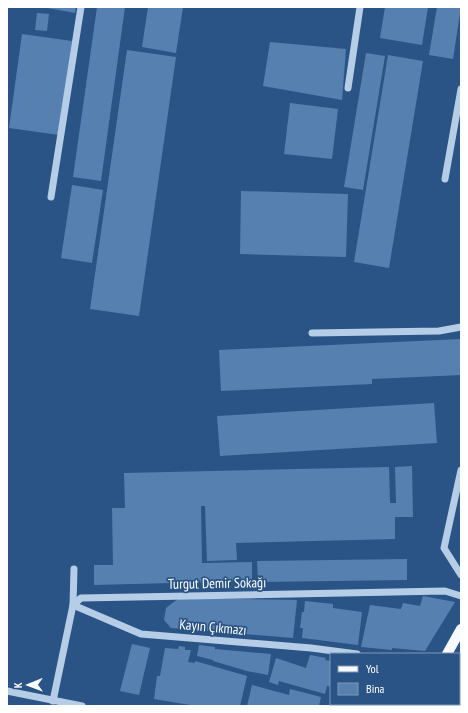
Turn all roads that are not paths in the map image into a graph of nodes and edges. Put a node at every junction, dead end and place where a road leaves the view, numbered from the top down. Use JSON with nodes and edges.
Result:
{"nodes":[{"id":1,"x":81,"y":7,"type":"edge"},
{"id":2,"x":360,"y":7,"type":"edge"},
{"id":3,"x":348,"y":88,"type":"dead end"},
{"id":4,"x":461,"y":89,"type":"edge"},
{"id":5,"x":445,"y":179,"type":"dead end"},
{"id":6,"x":50,"y":197,"type":"dead end"},
{"id":7,"x":461,"y":326,"type":"edge"},
{"id":8,"x":312,"y":334,"type":"dead end"},
{"id":9,"x":461,"y":470,"type":"edge"},
{"id":10,"x":74,"y":569,"type":"dead end"},
{"id":11,"x":461,"y":575,"type":"edge"},
{"id":12,"x":461,"y":596,"type":"edge"},
{"id":13,"x":73,"y":605,"type":"junction"},
{"id":14,"x":461,"y":629,"type":"edge"},
{"id":15,"x":349,"y":653,"type":"edge"},
{"id":16,"x":448,"y":653,"type":"edge"},
{"id":17,"x":7,"y":691,"type":"edge"},
{"id":18,"x":53,"y":701,"type":"junction"},
{"id":19,"x":82,"y":706,"type":"edge"}],
"edges":[{"from":1,"to":6,"type":"street"},
{"from":2,"to":3,"type":"street"},
{"from":4,"to":5,"type":"street"},
{"from":7,"to":8,"type":"street"},
{"from":9,"to":11,"type":"street"},
{"from":10,"to":13,"type":"street"},
{"from":12,"to":13,"type":"street","name":"Turgut Demir Sokağı"},
{"from":13,"to":15,"type":"street","name":"Kayın Çıkmazı"},
{"from":13,"to":18,"type":"street"},
{"from":14,"to":16,"type":"main road"},
{"from":17,"to":18,"type":"street"},
{"from":18,"to":19,"type":"street"}]}
